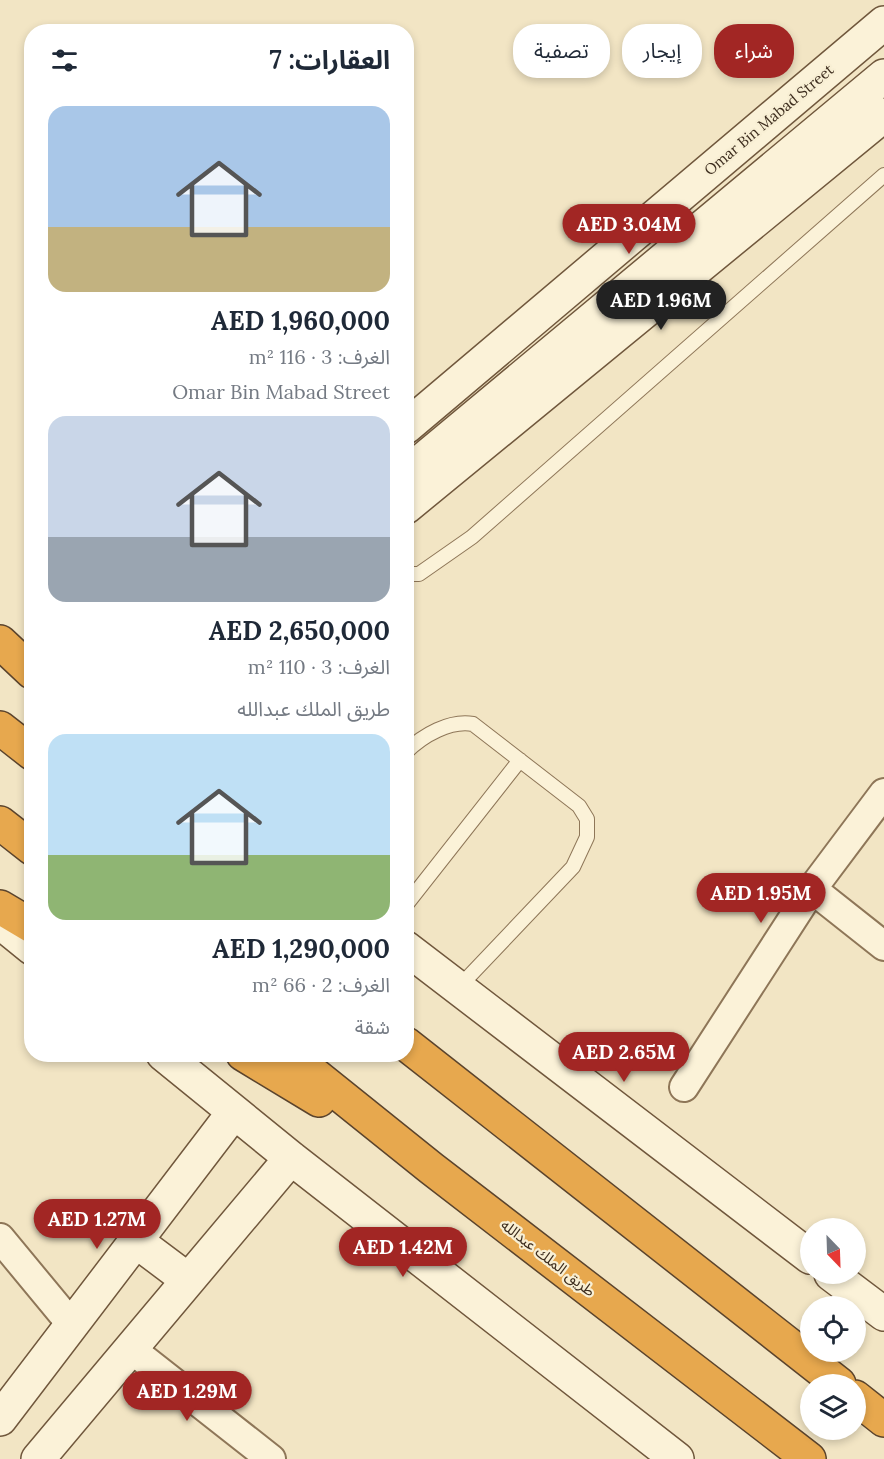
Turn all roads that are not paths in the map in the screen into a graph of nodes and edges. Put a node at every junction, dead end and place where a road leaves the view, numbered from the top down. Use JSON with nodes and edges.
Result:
{"nodes":[{"id":1,"x":884,"y":23,"type":"edge"},
{"id":2,"x":884,"y":76,"type":"edge"},
{"id":3,"x":884,"y":115,"type":"edge"},
{"id":4,"x":884,"y":174,"type":"edge"},
{"id":5,"x":414,"y":420,"type":"edge"},
{"id":6,"x":414,"y":467,"type":"edge"},
{"id":7,"x":414,"y":500,"type":"edge"},
{"id":8,"x":414,"y":574,"type":"edge"},
{"id":9,"x":0,"y":636,"type":"edge"},
{"id":10,"x":0,"y":642,"type":"edge"},
{"id":11,"x":24,"y":655,"type":"edge"},
{"id":12,"x":24,"y":664,"type":"edge"},
{"id":13,"x":0,"y":728,"type":"edge"},
{"id":14,"x":24,"y":747,"type":"edge"},
{"id":15,"x":414,"y":747,"type":"edge"},
{"id":16,"x":520,"y":760,"type":"junction"},
{"id":17,"x":884,"y":793,"type":"edge"},
{"id":18,"x":0,"y":823,"type":"edge"},
{"id":19,"x":24,"y":842,"type":"edge"},
{"id":20,"x":812,"y":889,"type":"junction"},
{"id":21,"x":414,"y":895,"type":"edge"},
{"id":22,"x":0,"y":907,"type":"edge"},
{"id":23,"x":24,"y":921,"type":"edge"},
{"id":24,"x":0,"y":922,"type":"edge"},
{"id":25,"x":24,"y":942,"type":"edge"},
{"id":26,"x":884,"y":946,"type":"edge"},
{"id":27,"x":414,"y":954,"type":"edge"},
{"id":28,"x":459,"y":988,"type":"junction"},
{"id":29,"x":414,"y":1039,"type":"edge"},
{"id":30,"x":414,"y":1050,"type":"edge"},
{"id":31,"x":173,"y":1062,"type":"edge"},
{"id":32,"x":256,"y":1062,"type":"edge"},
{"id":33,"x":299,"y":1062,"type":"edge"},
{"id":34,"x":684,"y":1087,"type":"dead end"},
{"id":35,"x":477,"y":1099,"type":"junction"},
{"id":36,"x":234,"y":1112,"type":"junction"},
{"id":37,"x":291,"y":1158,"type":"junction"},
{"id":38,"x":431,"y":1168,"type":"junction"},
{"id":39,"x":0,"y":1238,"type":"edge"},
{"id":40,"x":136,"y":1241,"type":"junction"},
{"id":41,"x":800,"y":1249,"type":"edge"},
{"id":42,"x":188,"y":1280,"type":"junction"},
{"id":43,"x":844,"y":1284,"type":"edge"},
{"id":44,"x":884,"y":1314,"type":"edge"},
{"id":45,"x":72,"y":1325,"type":"junction"},
{"id":46,"x":131,"y":1348,"type":"junction"},
{"id":47,"x":826,"y":1374,"type":"edge"},
{"id":48,"x":866,"y":1406,"type":"edge"},
{"id":49,"x":0,"y":1419,"type":"edge"},
{"id":50,"x":884,"y":1420,"type":"edge"},
{"id":51,"x":38,"y":1459,"type":"edge"},
{"id":52,"x":271,"y":1459,"type":"edge"},
{"id":53,"x":677,"y":1459,"type":"edge"},
{"id":54,"x":809,"y":1459,"type":"edge"}],
"edges":[{"from":1,"to":5,"type":"main road","name":"Omar Bin Mabad Street"},
{"from":2,"to":6,"type":"main road"},
{"from":3,"to":7,"type":"main road"},
{"from":4,"to":8,"type":"lane"},
{"from":9,"to":11,"type":"main road"},
{"from":10,"to":12,"type":"highway"},
{"from":13,"to":14,"type":"highway"},
{"from":15,"to":16,"type":"lane"},
{"from":16,"to":21,"type":"lane"},
{"from":16,"to":28,"type":"lane"},
{"from":17,"to":20,"type":"street"},
{"from":18,"to":19,"type":"highway"},
{"from":20,"to":26,"type":"street"},
{"from":20,"to":34,"type":"street"},
{"from":22,"to":23,"type":"highway"},
{"from":24,"to":25,"type":"main road"},
{"from":27,"to":28,"type":"main road"},
{"from":28,"to":41,"type":"main road"},
{"from":29,"to":35,"type":"highway"},
{"from":30,"to":35,"type":"highway"},
{"from":31,"to":36,"type":"main road"},
{"from":32,"to":38,"type":"highway"},
{"from":33,"to":38,"type":"highway","name":"طريق الملك عبدالله"},
{"from":35,"to":47,"type":"highway"},
{"from":36,"to":37,"type":"main road"},
{"from":36,"to":40,"type":"main road"},
{"from":37,"to":42,"type":"main road"},
{"from":37,"to":53,"type":"main road"},
{"from":38,"to":54,"type":"highway","name":"طريق الملك عبدالله"},
{"from":39,"to":45,"type":"street"},
{"from":40,"to":42,"type":"main road"},
{"from":40,"to":45,"type":"main road"},
{"from":42,"to":46,"type":"main road"},
{"from":43,"to":44,"type":"main road"},
{"from":45,"to":49,"type":"main road"},
{"from":46,"to":51,"type":"main road"},
{"from":46,"to":52,"type":"street"},
{"from":48,"to":50,"type":"highway"}]}
